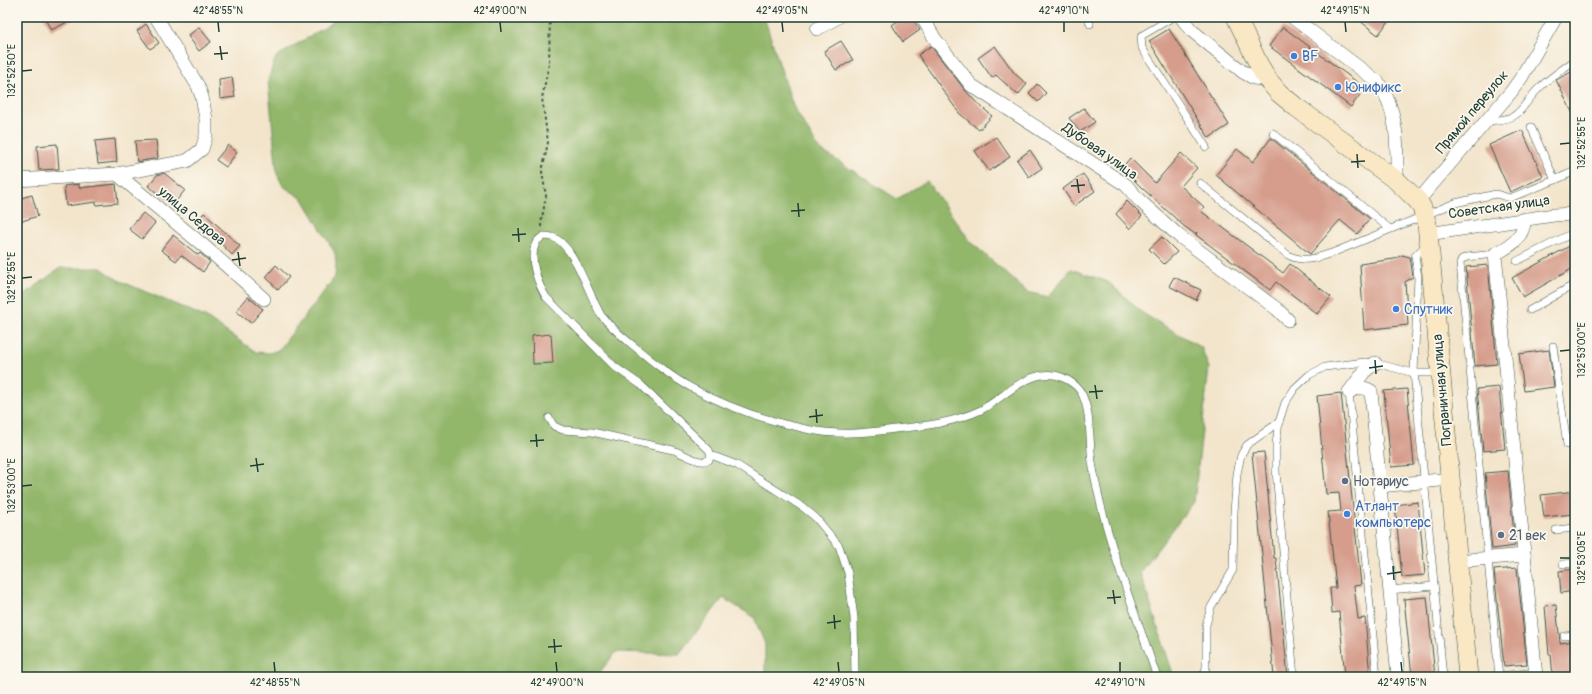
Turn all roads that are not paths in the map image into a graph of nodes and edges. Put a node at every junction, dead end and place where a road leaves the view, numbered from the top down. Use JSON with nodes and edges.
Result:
{"nodes":[{"id":1,"x":156,"y":17,"type":"edge"},
{"id":2,"x":838,"y":17,"type":"edge"},
{"id":3,"x":922,"y":17,"type":"edge"},
{"id":4,"x":1173,"y":17,"type":"edge"},
{"id":5,"x":1181,"y":17,"type":"edge"},
{"id":6,"x":1292,"y":17,"type":"edge"},
{"id":7,"x":1556,"y":17,"type":"edge"},
{"id":8,"x":1242,"y":18,"type":"edge"},
{"id":9,"x":817,"y":29,"type":"dead end"},
{"id":10,"x":1575,"y":60,"type":"edge"},
{"id":11,"x":1268,"y":80,"type":"junction"},
{"id":12,"x":1487,"y":121,"type":"junction"},
{"id":13,"x":1531,"y":127,"type":"dead end"},
{"id":14,"x":1273,"y":132,"type":"dead end"},
{"id":15,"x":1206,"y":147,"type":"dead end"},
{"id":16,"x":1575,"y":171,"type":"edge"},
{"id":17,"x":117,"y":174,"type":"junction"},
{"id":18,"x":17,"y":180,"type":"edge"},
{"id":19,"x":1555,"y":180,"type":"junction"},
{"id":20,"x":1397,"y":181,"type":"junction"},
{"id":21,"x":1200,"y":183,"type":"dead end"},
{"id":22,"x":1421,"y":208,"type":"junction"},
{"id":23,"x":1575,"y":214,"type":"edge"},
{"id":24,"x":1525,"y":219,"type":"junction"},
{"id":25,"x":1390,"y":229,"type":"junction"},
{"id":26,"x":1575,"y":232,"type":"edge"},
{"id":27,"x":1429,"y":238,"type":"junction"},
{"id":28,"x":1495,"y":254,"type":"junction"},
{"id":29,"x":1517,"y":261,"type":"dead end"},
{"id":30,"x":1575,"y":284,"type":"edge"},
{"id":31,"x":264,"y":298,"type":"dead end"},
{"id":32,"x":1530,"y":310,"type":"dead end"},
{"id":33,"x":1288,"y":320,"type":"dead end"},
{"id":34,"x":1553,"y":346,"type":"dead end"},
{"id":35,"x":1375,"y":363,"type":"junction"},
{"id":36,"x":1414,"y":373,"type":"junction"},
{"id":37,"x":1440,"y":373,"type":"junction"},
{"id":38,"x":1349,"y":392,"type":"junction"},
{"id":39,"x":549,"y":418,"type":"dead end"},
{"id":40,"x":1278,"y":422,"type":"junction"},
{"id":41,"x":1575,"y":445,"type":"edge"},
{"id":42,"x":711,"y":455,"type":"junction"},
{"id":43,"x":1450,"y":479,"type":"junction"},
{"id":44,"x":1424,"y":482,"type":"junction"},
{"id":45,"x":1380,"y":486,"type":"junction"},
{"id":46,"x":1575,"y":528,"type":"edge"},
{"id":47,"x":1556,"y":530,"type":"dead end"},
{"id":48,"x":1524,"y":555,"type":"junction"},
{"id":49,"x":1487,"y":558,"type":"junction"},
{"id":50,"x":1457,"y":561,"type":"junction"},
{"id":51,"x":1575,"y":563,"type":"edge"},
{"id":52,"x":1563,"y":564,"type":"dead end"},
{"id":53,"x":1434,"y":586,"type":"junction"},
{"id":54,"x":1389,"y":590,"type":"junction"},
{"id":55,"x":1575,"y":635,"type":"edge"},
{"id":56,"x":1564,"y":636,"type":"dead end"},
{"id":57,"x":1532,"y":675,"type":"edge"},
{"id":58,"x":855,"y":677,"type":"edge"},
{"id":59,"x":1157,"y":677,"type":"edge"},
{"id":60,"x":1203,"y":677,"type":"edge"},
{"id":61,"x":1294,"y":677,"type":"edge"},
{"id":62,"x":1377,"y":677,"type":"edge"},
{"id":63,"x":1398,"y":677,"type":"edge"},
{"id":64,"x":1443,"y":677,"type":"edge"},
{"id":65,"x":1468,"y":677,"type":"edge"},
{"id":66,"x":1499,"y":677,"type":"edge"}],
"edges":[{"from":1,"to":17,"type":"street","name":"улица Седова"},
{"from":2,"to":9,"type":"street"},
{"from":3,"to":33,"type":"street","name":"Дубовая улица"},
{"from":4,"to":15,"type":"lane"},
{"from":5,"to":11,"type":"street"},
{"from":6,"to":20,"type":"street"},
{"from":7,"to":12,"type":"street","name":"Прямой переулок"},
{"from":8,"to":11,"type":"main road"},
{"from":10,"to":12,"type":"lane"},
{"from":11,"to":20,"type":"main road"},
{"from":12,"to":22,"type":"street","name":"Прямой переулок"},
{"from":13,"to":19,"type":"lane"},
{"from":14,"to":25,"type":"lane"},
{"from":16,"to":19,"type":"lane"},
{"from":17,"to":18,"type":"street","name":"улица Седова"},
{"from":17,"to":31,"type":"street","name":"улица Седова"},
{"from":19,"to":22,"type":"lane"},
{"from":20,"to":22,"type":"main road"},
{"from":21,"to":25,"type":"lane"},
{"from":22,"to":25,"type":"lane"},
{"from":22,"to":27,"type":"main road","name":"Пограничная улица"},
{"from":23,"to":24,"type":"street","name":"Советская улица"},
{"from":24,"to":27,"type":"street","name":"Советская улица"},
{"from":24,"to":28,"type":"street"},
{"from":26,"to":29,"type":"lane"},
{"from":27,"to":36,"type":"lane"},
{"from":27,"to":37,"type":"main road","name":"Пограничная улица"},
{"from":28,"to":48,"type":"street"},
{"from":28,"to":49,"type":"lane"},
{"from":30,"to":32,"type":"lane"},
{"from":34,"to":41,"type":"lane"},
{"from":35,"to":36,"type":"lane"},
{"from":35,"to":38,"type":"street"},
{"from":35,"to":40,"type":"lane"},
{"from":36,"to":37,"type":"lane"},
{"from":36,"to":44,"type":"lane"},
{"from":37,"to":43,"type":"main road","name":"Пограничная улица"},
{"from":38,"to":45,"type":"street"},
{"from":38,"to":62,"type":"lane"},
{"from":39,"to":42,"type":"lane"},
{"from":40,"to":60,"type":"lane"},
{"from":40,"to":61,"type":"lane"},
{"from":42,"to":58,"type":"lane"},
{"from":42,"to":59,"type":"lane"},
{"from":43,"to":44,"type":"street"},
{"from":43,"to":50,"type":"main road","name":"Пограничная улица"},
{"from":44,"to":45,"type":"street"},
{"from":44,"to":53,"type":"lane"},
{"from":45,"to":54,"type":"street"},
{"from":46,"to":47,"type":"lane"},
{"from":48,"to":49,"type":"street"},
{"from":48,"to":57,"type":"street"},
{"from":49,"to":50,"type":"street"},
{"from":49,"to":66,"type":"lane"},
{"from":50,"to":65,"type":"main road","name":"Пограничная улица"},
{"from":51,"to":52,"type":"lane"},
{"from":53,"to":54,"type":"lane"},
{"from":53,"to":64,"type":"lane"},
{"from":54,"to":63,"type":"street"},
{"from":55,"to":56,"type":"lane"},
{"from":57,"to":66,"type":"lane"}]}
